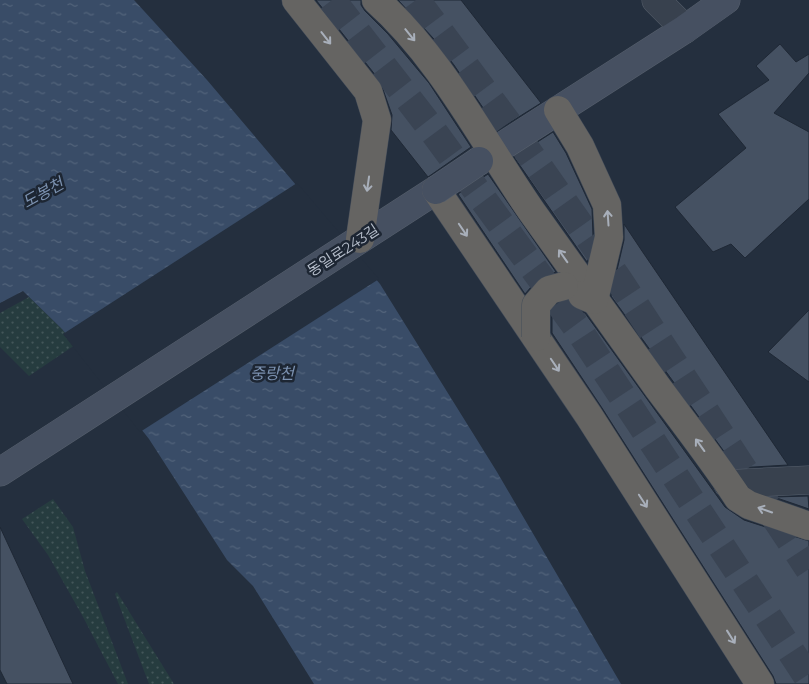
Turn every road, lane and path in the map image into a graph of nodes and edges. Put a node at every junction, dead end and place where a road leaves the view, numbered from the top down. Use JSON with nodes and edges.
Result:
{"nodes":[{"id":1,"x":296,"y":0,"type":"edge"},
{"id":2,"x":376,"y":0,"type":"edge"},
{"id":3,"x":656,"y":0,"type":"edge"},
{"id":4,"x":726,"y":0,"type":"edge"},
{"id":5,"x":685,"y":28,"type":"junction"},
{"id":6,"x":558,"y":110,"type":"junction"},
{"id":7,"x":486,"y":156,"type":"junction"},
{"id":8,"x":436,"y":190,"type":"junction"},
{"id":9,"x":360,"y":239,"type":"junction"},
{"id":10,"x":594,"y":300,"type":"junction"},
{"id":11,"x":536,"y":337,"type":"junction"},
{"id":12,"x":0,"y":472,"type":"edge"},
{"id":13,"x":809,"y":480,"type":"edge"},
{"id":14,"x":728,"y":484,"type":"junction"},
{"id":15,"x":809,"y":526,"type":"edge"},
{"id":16,"x":760,"y":684,"type":"edge"}],
"edges":[{"from":1,"to":9,"type":"highway","one_way":true},
{"from":2,"to":7,"type":"highway","one_way":true},
{"from":3,"to":5,"type":"street"},
{"from":4,"to":5,"type":"main road","name":"동일로243길"},
{"from":5,"to":6,"type":"main road","name":"동일로243길"},
{"from":6,"to":7,"type":"main road","name":"동일로243길"},
{"from":10,"to":6,"type":"highway","one_way":true},
{"from":7,"to":8,"type":"main road","name":"동일로243길","bridge":true},
{"from":10,"to":7,"type":"highway","one_way":true},
{"from":8,"to":9,"type":"main road","name":"동일로243길"},
{"from":8,"to":11,"type":"highway","one_way":true},
{"from":9,"to":12,"type":"main road","name":"동일로243길"},
{"from":10,"to":11,"type":"highway","bridge":true},
{"from":14,"to":10,"type":"highway","one_way":true},
{"from":11,"to":16,"type":"highway","one_way":true},
{"from":13,"to":14,"type":"street"},
{"from":15,"to":14,"type":"highway","one_way":true}]}
